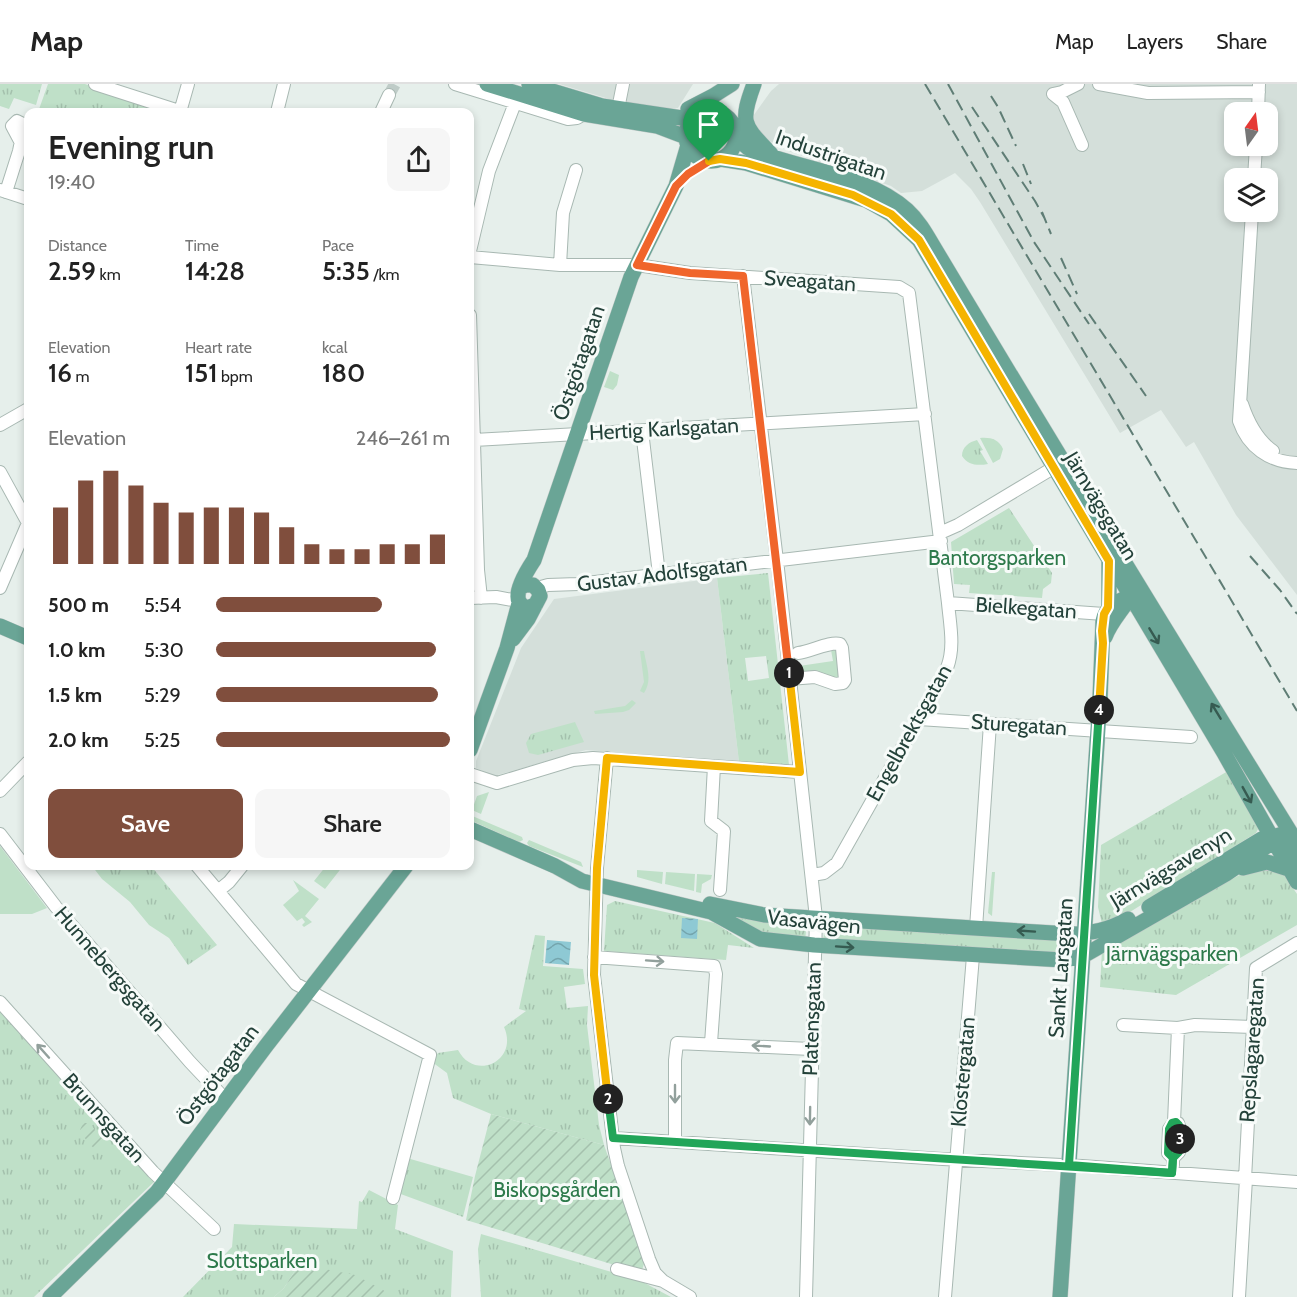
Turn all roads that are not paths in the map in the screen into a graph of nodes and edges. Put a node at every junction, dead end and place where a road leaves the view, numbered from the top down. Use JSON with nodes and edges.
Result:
{"nodes":[{"id":1,"x":95,"y":84,"type":"edge"},
{"id":2,"x":188,"y":84,"type":"edge"},
{"id":3,"x":284,"y":84,"type":"edge"},
{"id":4,"x":454,"y":84,"type":"edge"},
{"id":5,"x":488,"y":84,"type":"edge"},
{"id":6,"x":529,"y":84,"type":"edge"},
{"id":7,"x":622,"y":84,"type":"edge"},
{"id":8,"x":732,"y":84,"type":"edge"},
{"id":9,"x":738,"y":84,"type":"edge"},
{"id":10,"x":753,"y":84,"type":"edge"},
{"id":11,"x":1078,"y":84,"type":"edge"},
{"id":12,"x":1099,"y":84,"type":"edge"},
{"id":13,"x":1259,"y":88,"type":"edge"},
{"id":14,"x":1054,"y":89,"type":"edge"},
{"id":15,"x":389,"y":95,"type":"tunnel mouth"},
{"id":16,"x":515,"y":103,"type":"junction"},
{"id":17,"x":169,"y":108,"type":"edge"},
{"id":18,"x":182,"y":108,"type":"edge"},
{"id":19,"x":278,"y":108,"type":"edge"},
{"id":20,"x":383,"y":108,"type":"edge"},
{"id":21,"x":618,"y":109,"type":"junction"},
{"id":22,"x":584,"y":114,"type":"junction"},
{"id":23,"x":703,"y":114,"type":"junction"},
{"id":24,"x":662,"y":116,"type":"junction"},
{"id":25,"x":735,"y":129,"type":"junction"},
{"id":26,"x":20,"y":141,"type":"dead end"},
{"id":27,"x":687,"y":141,"type":"junction"},
{"id":28,"x":1082,"y":145,"type":"dead end"},
{"id":29,"x":773,"y":156,"type":"junction"},
{"id":30,"x":714,"y":160,"type":"junction"},
{"id":31,"x":576,"y":170,"type":"dead end"},
{"id":32,"x":676,"y":186,"type":"junction"},
{"id":33,"x":833,"y":189,"type":"joint"},
{"id":34,"x":3,"y":191,"type":"edge"},
{"id":35,"x":24,"y":198,"type":"edge"},
{"id":36,"x":914,"y":216,"type":"joint"},
{"id":37,"x":1251,"y":222,"type":"edge"},
{"id":38,"x":474,"y":234,"type":"edge"},
{"id":39,"x":474,"y":257,"type":"edge"},
{"id":40,"x":560,"y":264,"type":"junction"},
{"id":41,"x":637,"y":265,"type":"junction"},
{"id":42,"x":743,"y":276,"type":"junction"},
{"id":43,"x":899,"y":287,"type":"joint"},
{"id":44,"x":24,"y":411,"type":"edge"},
{"id":45,"x":925,"y":414,"type":"junction"},
{"id":46,"x":760,"y":423,"type":"junction"},
{"id":47,"x":0,"y":425,"type":"edge"},
{"id":48,"x":642,"y":430,"type":"junction"},
{"id":49,"x":577,"y":434,"type":"junction"},
{"id":50,"x":474,"y":441,"type":"joint"},
{"id":51,"x":1296,"y":463,"type":"edge"},
{"id":52,"x":1053,"y":468,"type":"junction"},
{"id":53,"x":0,"y":472,"type":"edge"},
{"id":54,"x":24,"y":516,"type":"edge"},
{"id":55,"x":24,"y":532,"type":"edge"},
{"id":56,"x":940,"y":537,"type":"junction"},
{"id":57,"x":776,"y":560,"type":"junction"},
{"id":58,"x":1109,"y":561,"type":"junction"},
{"id":59,"x":659,"y":574,"type":"junction"},
{"id":60,"x":0,"y":588,"type":"edge"},
{"id":61,"x":1136,"y":593,"type":"junction"},
{"id":62,"x":528,"y":595,"type":"junction"},
{"id":63,"x":476,"y":598,"type":"edge"},
{"id":64,"x":948,"y":603,"type":"junction"},
{"id":65,"x":1106,"y":610,"type":"junction"},
{"id":66,"x":0,"y":626,"type":"edge"},
{"id":67,"x":24,"y":636,"type":"edge"},
{"id":68,"x":1103,"y":643,"type":"junction"},
{"id":69,"x":798,"y":653,"type":"dead end"},
{"id":70,"x":789,"y":679,"type":"junction"},
{"id":71,"x":919,"y":719,"type":"junction"},
{"id":72,"x":990,"y":724,"type":"junction"},
{"id":73,"x":1098,"y":731,"type":"junction"},
{"id":74,"x":1191,"y":737,"type":"dead end"},
{"id":75,"x":474,"y":739,"type":"edge"},
{"id":76,"x":607,"y":758,"type":"junction"},
{"id":77,"x":24,"y":766,"type":"edge"},
{"id":78,"x":714,"y":766,"type":"junction"},
{"id":79,"x":800,"y":772,"type":"junction"},
{"id":80,"x":474,"y":775,"type":"edge"},
{"id":81,"x":0,"y":791,"type":"edge"},
{"id":82,"x":1281,"y":817,"type":"junction"},
{"id":83,"x":474,"y":831,"type":"edge"},
{"id":84,"x":0,"y":835,"type":"edge"},
{"id":85,"x":1273,"y":839,"type":"junction"},
{"id":86,"x":1297,"y":843,"type":"edge"},
{"id":87,"x":24,"y":866,"type":"edge"},
{"id":88,"x":1293,"y":866,"type":"edge"},
{"id":89,"x":27,"y":870,"type":"edge"},
{"id":90,"x":200,"y":870,"type":"edge"},
{"id":91,"x":239,"y":870,"type":"edge"},
{"id":92,"x":403,"y":870,"type":"edge"},
{"id":93,"x":1226,"y":874,"type":"junction"},
{"id":94,"x":812,"y":875,"type":"junction"},
{"id":95,"x":597,"y":881,"type":"junction"},
{"id":96,"x":1297,"y":882,"type":"edge"},
{"id":97,"x":720,"y":890,"type":"dead end"},
{"id":98,"x":218,"y":891,"type":"junction"},
{"id":99,"x":816,"y":918,"type":"junction"},
{"id":100,"x":976,"y":928,"type":"junction"},
{"id":101,"x":1084,"y":933,"type":"junction"},
{"id":102,"x":1297,"y":943,"type":"edge"},
{"id":103,"x":814,"y":945,"type":"junction"},
{"id":104,"x":973,"y":956,"type":"junction"},
{"id":105,"x":1083,"y":956,"type":"junction"},
{"id":106,"x":594,"y":957,"type":"junction"},
{"id":107,"x":309,"y":992,"type":"junction"},
{"id":108,"x":0,"y":1002,"type":"edge"},
{"id":109,"x":1123,"y":1025,"type":"dead end"},
{"id":110,"x":1253,"y":1027,"type":"junction"},
{"id":111,"x":1178,"y":1028,"type":"junction"},
{"id":112,"x":711,"y":1043,"type":"junction"},
{"id":113,"x":811,"y":1049,"type":"junction"},
{"id":114,"x":226,"y":1100,"type":"junction"},
{"id":115,"x":613,"y":1138,"type":"junction"},
{"id":116,"x":675,"y":1142,"type":"junction"},
{"id":117,"x":809,"y":1150,"type":"junction"},
{"id":118,"x":956,"y":1159,"type":"junction"},
{"id":119,"x":1069,"y":1165,"type":"junction"},
{"id":120,"x":1172,"y":1173,"type":"junction"},
{"id":121,"x":1245,"y":1179,"type":"junction"},
{"id":122,"x":1297,"y":1182,"type":"edge"},
{"id":123,"x":164,"y":1183,"type":"junction"},
{"id":124,"x":393,"y":1198,"type":"dead end"},
{"id":125,"x":214,"y":1229,"type":"dead end"},
{"id":126,"x":617,"y":1269,"type":"dead end"},
{"id":127,"x":663,"y":1281,"type":"junction"},
{"id":128,"x":685,"y":1296,"type":"edge"},
{"id":129,"x":50,"y":1297,"type":"edge"},
{"id":130,"x":806,"y":1297,"type":"edge"},
{"id":131,"x":945,"y":1297,"type":"edge"},
{"id":132,"x":1060,"y":1297,"type":"edge"},
{"id":133,"x":1239,"y":1297,"type":"edge"}],
"edges":[{"from":1,"to":17,"type":"street"},
{"from":2,"to":18,"type":"street"},
{"from":3,"to":19,"type":"street"},
{"from":4,"to":16,"type":"street"},
{"from":5,"to":22,"type":"main road"},
{"from":6,"to":21,"type":"main road"},
{"from":7,"to":21,"type":"street"},
{"from":8,"to":24,"type":"main road"},
{"from":9,"to":23,"type":"main road"},
{"from":10,"to":25,"type":"main road"},
{"from":10,"to":29,"type":"main road"},
{"from":11,"to":14,"type":"street"},
{"from":12,"to":13,"type":"street"},
{"from":14,"to":28,"type":"street"},
{"from":15,"to":20,"type":"street"},
{"from":16,"to":22,"type":"street"},
{"from":16,"to":38,"type":"street"},
{"from":21,"to":24,"type":"main road"},
{"from":22,"to":27,"type":"main road"},
{"from":23,"to":24,"type":"main road"},
{"from":23,"to":25,"type":"main road"},
{"from":23,"to":27,"type":"main road"},
{"from":25,"to":29,"type":"main road","name":"Industrigatan"},
{"from":25,"to":30,"type":"main road"},
{"from":26,"to":34,"type":"street"},
{"from":27,"to":30,"type":"main road"},
{"from":27,"to":32,"type":"main road","name":"Östgötagatan"},
{"from":29,"to":36,"type":"main road","name":"Industrigatan"},
{"from":30,"to":32,"type":"main road","name":"Östgötagatan"},
{"from":30,"to":33,"type":"main road","name":"Industrigatan"},
{"from":31,"to":40,"type":"street"},
{"from":32,"to":41,"type":"main road","name":"Östgötagatan"},
{"from":33,"to":52,"type":"main road","name":"Järnvägsgatan"},
{"from":34,"to":35,"type":"street"},
{"from":36,"to":61,"type":"main road","name":"Järnvägsgatan"},
{"from":37,"to":51,"type":"street"},
{"from":39,"to":40,"type":"street","name":"Sveagatan"},
{"from":40,"to":41,"type":"street","name":"Sveagatan"},
{"from":41,"to":42,"type":"street","name":"Sveagatan"},
{"from":41,"to":49,"type":"main road","name":"Östgötagatan"},
{"from":42,"to":43,"type":"street","name":"Sveagatan"},
{"from":42,"to":46,"type":"street","name":"Platensgatan"},
{"from":43,"to":45,"type":"street","name":"Engelbrektsgatan"},
{"from":44,"to":47,"type":"street"},
{"from":45,"to":46,"type":"street","name":"Hertig Karlsgatan"},
{"from":45,"to":56,"type":"street","name":"Engelbrektsgatan"},
{"from":46,"to":48,"type":"street","name":"Hertig Karlsgatan"},
{"from":46,"to":57,"type":"street","name":"Platensgatan"},
{"from":48,"to":49,"type":"street","name":"Hertig Karlsgatan"},
{"from":48,"to":59,"type":"street"},
{"from":49,"to":50,"type":"street","name":"Hertig Karlsgatan"},
{"from":49,"to":62,"type":"main road","name":"Östgötagatan"},
{"from":50,"to":63,"type":"street"},
{"from":52,"to":56,"type":"street"},
{"from":52,"to":58,"type":"main road","name":"Järnvägsgatan"},
{"from":53,"to":54,"type":"street"},
{"from":55,"to":60,"type":"street"},
{"from":56,"to":57,"type":"street","name":"Gustav Adolfsgatan"},
{"from":56,"to":64,"type":"street","name":"Engelbrektsgatan"},
{"from":57,"to":59,"type":"street","name":"Gustav Adolfsgatan"},
{"from":57,"to":70,"type":"street","name":"Platensgatan"},
{"from":58,"to":61,"type":"main road","name":"Järnvägsgatan"},
{"from":58,"to":65,"type":"main road","name":"Sankt Larsgatan"},
{"from":59,"to":62,"type":"street","name":"Gustav Adolfsgatan"},
{"from":61,"to":65,"type":"main road"},
{"from":61,"to":68,"type":"main road","name":"Sankt Larsgatan"},
{"from":82,"to":61,"type":"main road","name":"Järnvägsgatan","one_way":true},
{"from":61,"to":85,"type":"main road","name":"Järnvägsgatan","one_way":true},
{"from":62,"to":63,"type":"street"},
{"from":62,"to":75,"type":"main road","name":"Östgötagatan"},
{"from":64,"to":65,"type":"street","name":"Bielkegatan"},
{"from":64,"to":71,"type":"street","name":"Engelbrektsgatan"},
{"from":65,"to":68,"type":"main road","name":"Sankt Larsgatan"},
{"from":66,"to":67,"type":"main road"},
{"from":68,"to":73,"type":"main road","name":"Sankt Larsgatan"},
{"from":69,"to":70,"type":"street"},
{"from":70,"to":79,"type":"street","name":"Platensgatan"},
{"from":71,"to":72,"type":"street","name":"Sturegatan"},
{"from":71,"to":94,"type":"street","name":"Engelbrektsgatan"},
{"from":72,"to":73,"type":"street","name":"Sturegatan"},
{"from":72,"to":100,"type":"street"},
{"from":73,"to":74,"type":"street","name":"Sturegatan"},
{"from":73,"to":101,"type":"main road","name":"Sankt Larsgatan"},
{"from":76,"to":78,"type":"street"},
{"from":76,"to":80,"type":"street"},
{"from":76,"to":95,"type":"street"},
{"from":77,"to":81,"type":"street"},
{"from":78,"to":79,"type":"street"},
{"from":78,"to":97,"type":"street"},
{"from":79,"to":94,"type":"street","name":"Platensgatan"},
{"from":82,"to":85,"type":"main road"},
{"from":82,"to":86,"type":"main road","name":"Järnvägsgatan"},
{"from":83,"to":95,"type":"main road","name":"Vasavägen"},
{"from":84,"to":87,"type":"street","name":"Hunnebergsgatan"},
{"from":85,"to":88,"type":"main road","name":"Järnvägsgatan"},
{"from":85,"to":93,"type":"main road","name":"Järnvägsavenyn"},
{"from":85,"to":101,"type":"main road","name":"Järnvägsavenyn"},
{"from":88,"to":93,"type":"main road","name":"Järnvägsavenyn"},
{"from":88,"to":96,"type":"main road","name":"Järnvägsgatan"},
{"from":89,"to":114,"type":"street","name":"Hunnebergsgatan"},
{"from":90,"to":98,"type":"street"},
{"from":91,"to":98,"type":"street"},
{"from":92,"to":107,"type":"main road","name":"Östgötagatan"},
{"from":93,"to":105,"type":"main road","name":"Järnvägsavenyn"},
{"from":94,"to":99,"type":"street","name":"Platensgatan"},
{"from":95,"to":99,"type":"main road","name":"Vasavägen"},
{"from":95,"to":103,"type":"main road","name":"Vasavägen"},
{"from":95,"to":106,"type":"street"},
{"from":98,"to":107,"type":"street"},
{"from":99,"to":100,"type":"main road","name":"Vasavägen"},
{"from":99,"to":103,"type":"street","name":"Platensgatan"},
{"from":101,"to":100,"type":"main road","name":"Vasavägen","one_way":true},
{"from":101,"to":105,"type":"main road","name":"Sankt Larsgatan"},
{"from":102,"to":110,"type":"street","name":"Repslagaregatan"},
{"from":103,"to":104,"type":"main road","name":"Vasavägen","one_way":true},
{"from":103,"to":113,"type":"street","name":"Platensgatan"},
{"from":104,"to":105,"type":"main road","name":"Vasavägen"},
{"from":104,"to":118,"type":"street","name":"Klostergatan"},
{"from":105,"to":119,"type":"main road","name":"Sankt Larsgatan"},
{"from":106,"to":112,"type":"street","one_way":true},
{"from":106,"to":115,"type":"street"},
{"from":107,"to":114,"type":"main road","name":"Östgötagatan"},
{"from":107,"to":124,"type":"street"},
{"from":123,"to":108,"type":"street","name":"Brunnsgatan","one_way":true},
{"from":109,"to":111,"type":"street"},
{"from":110,"to":111,"type":"street"},
{"from":110,"to":121,"type":"street","name":"Repslagaregatan"},
{"from":111,"to":120,"type":"street"},
{"from":113,"to":112,"type":"street","one_way":true},
{"from":112,"to":116,"type":"street","one_way":true},
{"from":113,"to":117,"type":"street","name":"Platensgatan","one_way":true},
{"from":114,"to":123,"type":"main road","name":"Östgötagatan"},
{"from":115,"to":116,"type":"street"},
{"from":115,"to":127,"type":"street"},
{"from":116,"to":117,"type":"street"},
{"from":117,"to":118,"type":"street"},
{"from":117,"to":130,"type":"street","name":"Platensgatan"},
{"from":118,"to":119,"type":"street"},
{"from":118,"to":131,"type":"street","name":"Klostergatan"},
{"from":119,"to":120,"type":"street"},
{"from":119,"to":132,"type":"main road","name":"Sankt Larsgatan"},
{"from":120,"to":121,"type":"street"},
{"from":121,"to":122,"type":"street"},
{"from":121,"to":133,"type":"street","name":"Repslagaregatan"},
{"from":123,"to":125,"type":"street","name":"Brunnsgatan"},
{"from":123,"to":129,"type":"main road","name":"Östgötagatan"},
{"from":126,"to":127,"type":"street"},
{"from":127,"to":128,"type":"street"}]}
